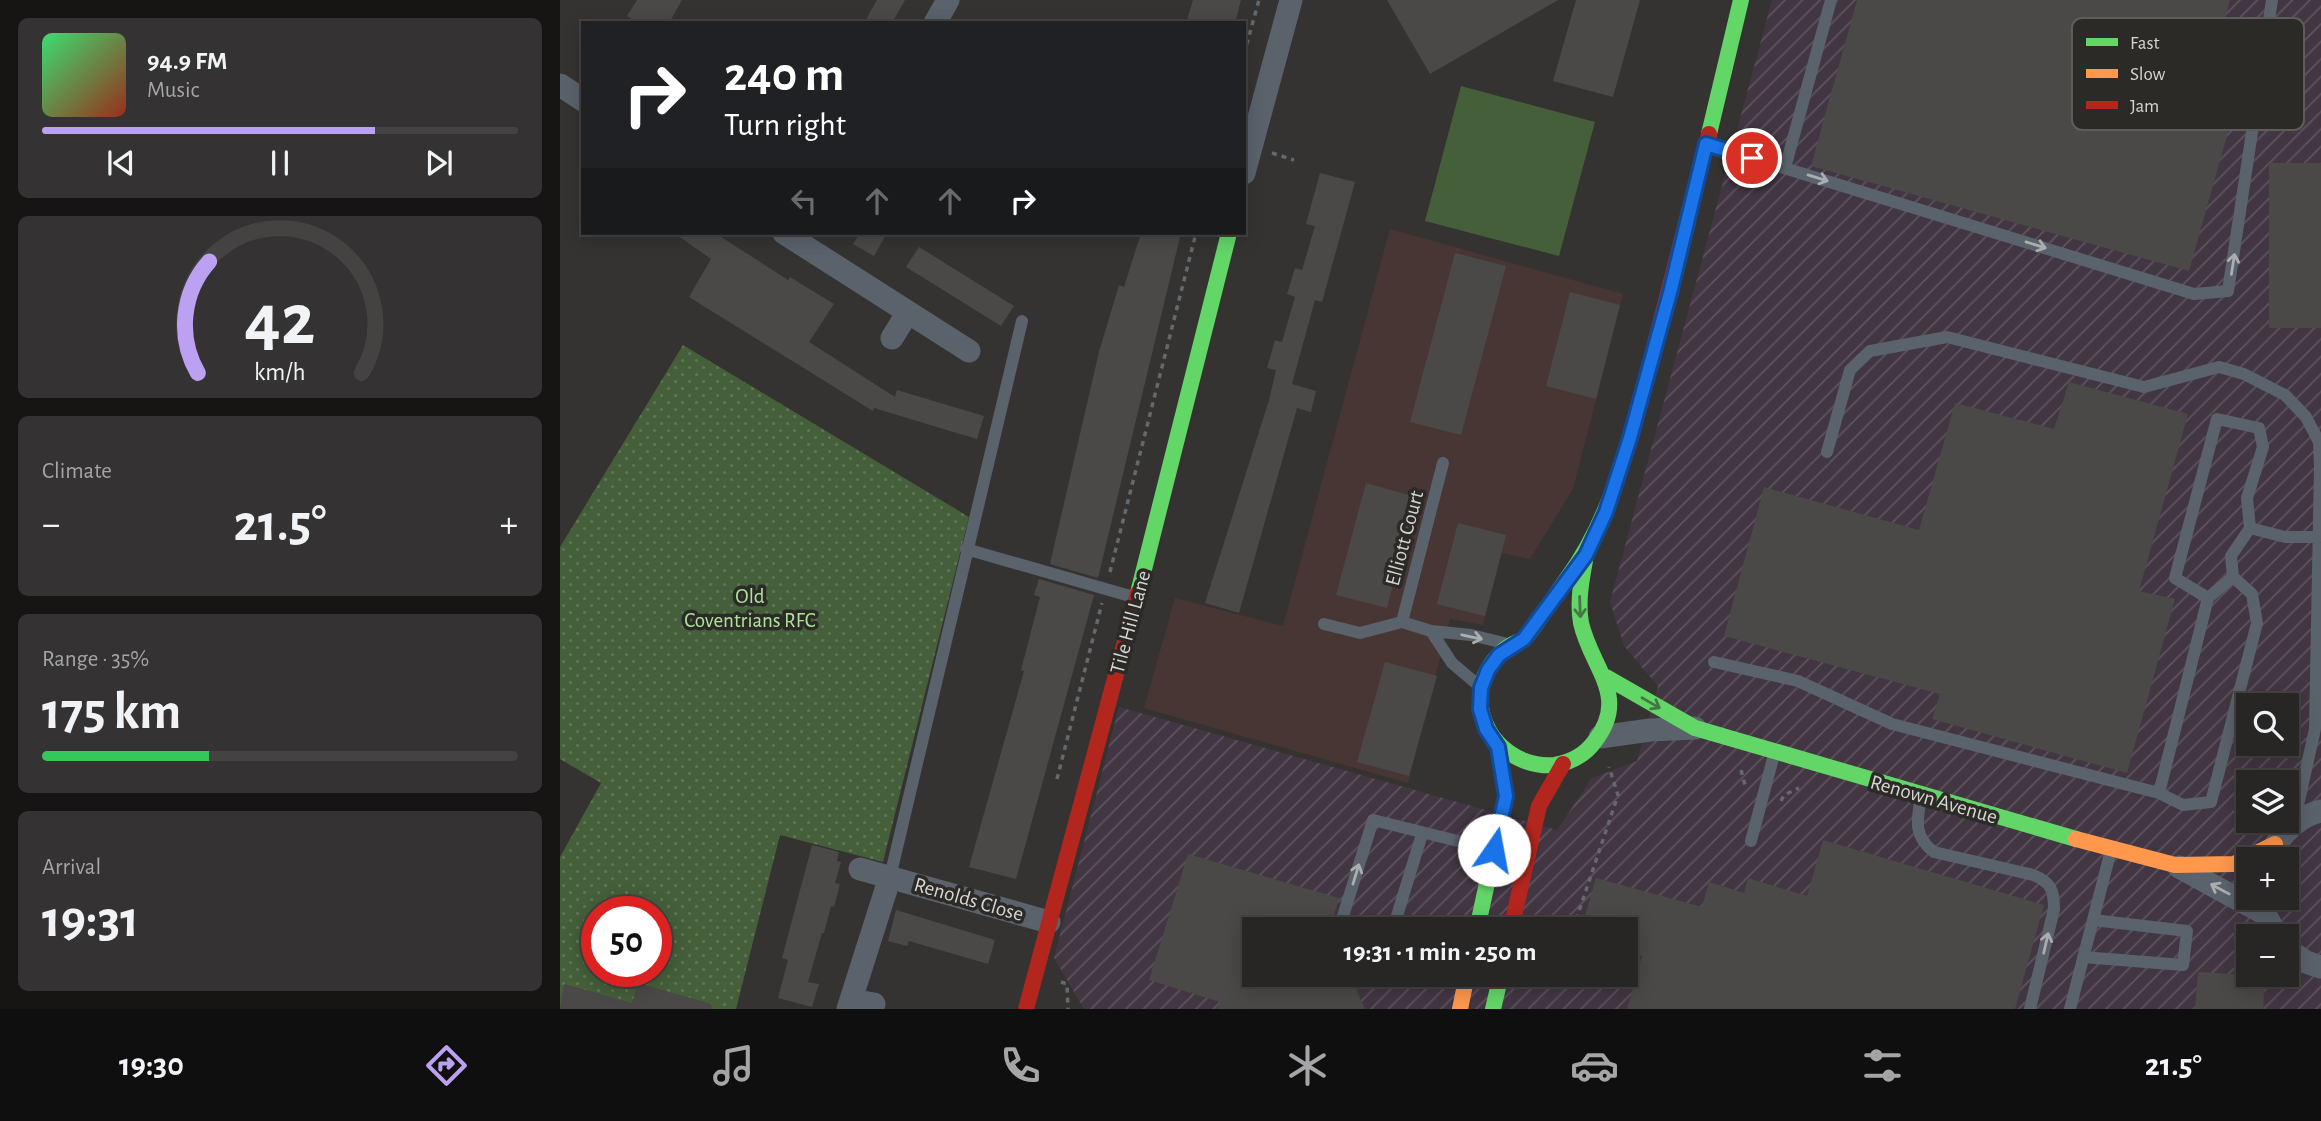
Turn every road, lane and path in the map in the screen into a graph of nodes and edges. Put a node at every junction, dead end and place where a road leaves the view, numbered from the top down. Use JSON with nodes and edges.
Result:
{"nodes":[{"id":1,"x":948,"y":0,"type":"edge"},
{"id":2,"x":1259,"y":0,"type":"edge"},
{"id":3,"x":1291,"y":0,"type":"edge"},
{"id":4,"x":1741,"y":0,"type":"edge"},
{"id":5,"x":1831,"y":0,"type":"edge"},
{"id":6,"x":2272,"y":0,"type":"edge"},
{"id":7,"x":2269,"y":18,"type":"edge"},
{"id":8,"x":936,"y":21,"type":"edge"},
{"id":9,"x":1246,"y":47,"type":"edge"},
{"id":10,"x":560,"y":85,"type":"edge"},
{"id":11,"x":581,"y":99,"type":"edge"},
{"id":12,"x":2252,"y":130,"type":"edge"},
{"id":13,"x":1706,"y":144,"type":"junction"},
{"id":14,"x":1246,"y":166,"type":"edge"},
{"id":15,"x":1785,"y":168,"type":"junction"},
{"id":16,"x":792,"y":235,"type":"edge"},
{"id":17,"x":1195,"y":235,"type":"edge"},
{"id":18,"x":1228,"y":235,"type":"edge"},
{"id":19,"x":811,"y":240,"type":"edge"},
{"id":20,"x":908,"y":312,"type":"junction"},
{"id":21,"x":1022,"y":321,"type":"dead end"},
{"id":22,"x":892,"y":338,"type":"dead end"},
{"id":23,"x":969,"y":351,"type":"dead end"},
{"id":24,"x":1826,"y":452,"type":"dead end"},
{"id":25,"x":1443,"y":463,"type":"dead end"},
{"id":26,"x":2250,"y":528,"type":"junction"},
{"id":27,"x":2319,"y":537,"type":"junction"},
{"id":28,"x":966,"y":549,"type":"junction"},
{"id":29,"x":1586,"y":555,"type":"junction"},
{"id":30,"x":2233,"y":577,"type":"junction"},
{"id":31,"x":1105,"y":589,"type":"junction"},
{"id":32,"x":1137,"y":598,"type":"junction"},
{"id":33,"x":2208,"y":598,"type":"junction"},
{"id":34,"x":1402,"y":622,"type":"junction"},
{"id":35,"x":1324,"y":624,"type":"dead end"},
{"id":36,"x":1431,"y":631,"type":"junction"},
{"id":37,"x":1552,"y":636,"type":"dead end"},
{"id":38,"x":1519,"y":641,"type":"junction"},
{"id":39,"x":1570,"y":641,"type":"dead end"},
{"id":40,"x":1593,"y":656,"type":"junction"},
{"id":41,"x":1714,"y":662,"type":"dead end"},
{"id":42,"x":1606,"y":677,"type":"junction"},
{"id":43,"x":1481,"y":688,"type":"junction"},
{"id":44,"x":1695,"y":728,"type":"junction"},
{"id":45,"x":2315,"y":730,"type":"junction"},
{"id":46,"x":1498,"y":747,"type":"junction"},
{"id":47,"x":2321,"y":747,"type":"edge"},
{"id":48,"x":1603,"y":748,"type":"junction"},
{"id":49,"x":1775,"y":751,"type":"junction"},
{"id":50,"x":1563,"y":764,"type":"junction"},
{"id":51,"x":1737,"y":764,"type":"dead end"},
{"id":52,"x":1809,"y":784,"type":"dead end"},
{"id":53,"x":1056,"y":785,"type":"dead end"},
{"id":54,"x":2159,"y":793,"type":"junction"},
{"id":55,"x":1921,"y":796,"type":"junction"},
{"id":56,"x":2299,"y":802,"type":"edge"},
{"id":57,"x":2321,"y":811,"type":"edge"},
{"id":58,"x":1759,"y":813,"type":"junction"},
{"id":59,"x":2299,"y":822,"type":"edge"},
{"id":60,"x":2287,"y":833,"type":"edge"},
{"id":61,"x":1422,"y":834,"type":"junction"},
{"id":62,"x":1751,"y":841,"type":"dead end"},
{"id":63,"x":2276,"y":847,"type":"edge"},
{"id":64,"x":1494,"y":850,"type":"junction"},
{"id":65,"x":2111,"y":850,"type":"junction"},
{"id":66,"x":2236,"y":863,"type":"edge"},
{"id":67,"x":2175,"y":865,"type":"junction"},
{"id":68,"x":860,"y":869,"type":"dead end"},
{"id":69,"x":890,"y":877,"type":"junction"},
{"id":70,"x":2236,"y":893,"type":"edge"},
{"id":71,"x":1343,"y":917,"type":"edge"},
{"id":72,"x":1397,"y":917,"type":"edge"},
{"id":73,"x":1480,"y":917,"type":"edge"},
{"id":74,"x":1514,"y":917,"type":"edge"},
{"id":75,"x":1577,"y":917,"type":"edge"},
{"id":76,"x":2093,"y":920,"type":"junction"},
{"id":77,"x":1049,"y":922,"type":"junction"},
{"id":78,"x":2083,"y":957,"type":"junction"},
{"id":79,"x":2305,"y":959,"type":"edge"},
{"id":80,"x":2321,"y":982,"type":"edge"},
{"id":81,"x":1032,"y":986,"type":"junction"},
{"id":82,"x":1465,"y":987,"type":"edge"},
{"id":83,"x":1498,"y":987,"type":"edge"},
{"id":84,"x":849,"y":1004,"type":"edge"},
{"id":85,"x":874,"y":1007,"type":"edge"},
{"id":86,"x":1026,"y":1009,"type":"edge"},
{"id":87,"x":1042,"y":1009,"type":"edge"},
{"id":88,"x":1460,"y":1009,"type":"edge"},
{"id":89,"x":1493,"y":1009,"type":"edge"},
{"id":90,"x":2030,"y":1009,"type":"edge"},
{"id":91,"x":2070,"y":1009,"type":"edge"}],
"edges":[{"from":1,"to":8,"type":"street"},
{"from":2,"to":9,"type":"path"},
{"from":3,"to":14,"type":"street"},
{"from":4,"to":13,"type":"main road"},
{"from":5,"to":15,"type":"lane"},
{"from":7,"to":6,"type":"lane","one_way":true},
{"from":10,"to":11,"type":"street"},
{"from":15,"to":12,"type":"lane","one_way":true},
{"from":13,"to":15,"type":"lane"},
{"from":13,"to":29,"type":"main road"},
{"from":16,"to":19,"type":"street"},
{"from":17,"to":31,"type":"path"},
{"from":18,"to":32,"type":"main road","name":"Tile Hill Lane"},
{"from":19,"to":20,"type":"street"},
{"from":20,"to":22,"type":"street"},
{"from":20,"to":23,"type":"street"},
{"from":21,"to":28,"type":"lane"},
{"from":24,"to":27,"type":"lane"},
{"from":25,"to":34,"type":"lane","name":"Elliott Court"},
{"from":26,"to":27,"type":"lane"},
{"from":26,"to":30,"type":"lane"},
{"from":26,"to":33,"type":"lane"},
{"from":27,"to":45,"type":"lane"},
{"from":28,"to":31,"type":"lane"},
{"from":28,"to":69,"type":"lane"},
{"from":29,"to":38,"type":"main road"},
{"from":29,"to":40,"type":"main road","one_way":true},
{"from":30,"to":33,"type":"lane"},
{"from":30,"to":54,"type":"lane"},
{"from":31,"to":32,"type":"lane"},
{"from":31,"to":53,"type":"path"},
{"from":32,"to":77,"type":"main road","name":"Tile Hill Lane"},
{"from":33,"to":54,"type":"lane"},
{"from":34,"to":35,"type":"lane"},
{"from":34,"to":36,"type":"lane"},
{"from":36,"to":38,"type":"lane","one_way":true},
{"from":36,"to":43,"type":"lane"},
{"from":37,"to":38,"type":"main road"},
{"from":38,"to":43,"type":"main road"},
{"from":39,"to":40,"type":"main road"},
{"from":40,"to":42,"type":"main road"},
{"from":41,"to":54,"type":"lane"},
{"from":42,"to":44,"type":"main road","name":"Renown Avenue","one_way":true},
{"from":42,"to":48,"type":"main road"},
{"from":43,"to":46,"type":"main road"},
{"from":44,"to":48,"type":"street","name":"Renown Avenue"},
{"from":44,"to":49,"type":"main road","name":"Renown Avenue"},
{"from":45,"to":47,"type":"lane"},
{"from":45,"to":56,"type":"lane"},
{"from":46,"to":50,"type":"main road"},
{"from":46,"to":64,"type":"main road"},
{"from":48,"to":50,"type":"main road"},
{"from":48,"to":75,"type":"path"},
{"from":49,"to":55,"type":"main road","name":"Renown Avenue"},
{"from":49,"to":58,"type":"lane"},
{"from":50,"to":74,"type":"main road"},
{"from":51,"to":58,"type":"path"},
{"from":52,"to":58,"type":"path"},
{"from":55,"to":65,"type":"main road","name":"Renown Avenue"},
{"from":90,"to":55,"type":"lane","one_way":true},
{"from":57,"to":59,"type":"street"},
{"from":58,"to":62,"type":"lane"},
{"from":60,"to":63,"type":"street"},
{"from":61,"to":64,"type":"lane"},
{"from":71,"to":61,"type":"lane","one_way":true},
{"from":61,"to":72,"type":"lane"},
{"from":64,"to":73,"type":"main road"},
{"from":65,"to":67,"type":"main road","name":"Renown Avenue"},
{"from":65,"to":76,"type":"lane"},
{"from":66,"to":67,"type":"main road","name":"Renown Avenue"},
{"from":70,"to":67,"type":"street","name":"Renown Avenue","one_way":true},
{"from":68,"to":69,"type":"street","name":"Renolds Close"},
{"from":69,"to":77,"type":"street","name":"Renolds Close"},
{"from":69,"to":84,"type":"street","name":"Renolds Close"},
{"from":76,"to":78,"type":"lane"},
{"from":76,"to":78,"type":"lane"},
{"from":77,"to":81,"type":"main road","name":"Tile Hill Lane"},
{"from":78,"to":91,"type":"lane"},
{"from":79,"to":80,"type":"street"},
{"from":81,"to":86,"type":"main road","name":"Tile Hill Lane"},
{"from":81,"to":87,"type":"street"},
{"from":82,"to":88,"type":"main road"},
{"from":83,"to":89,"type":"main road"},
{"from":84,"to":85,"type":"street","name":"Renolds Close"}]}
